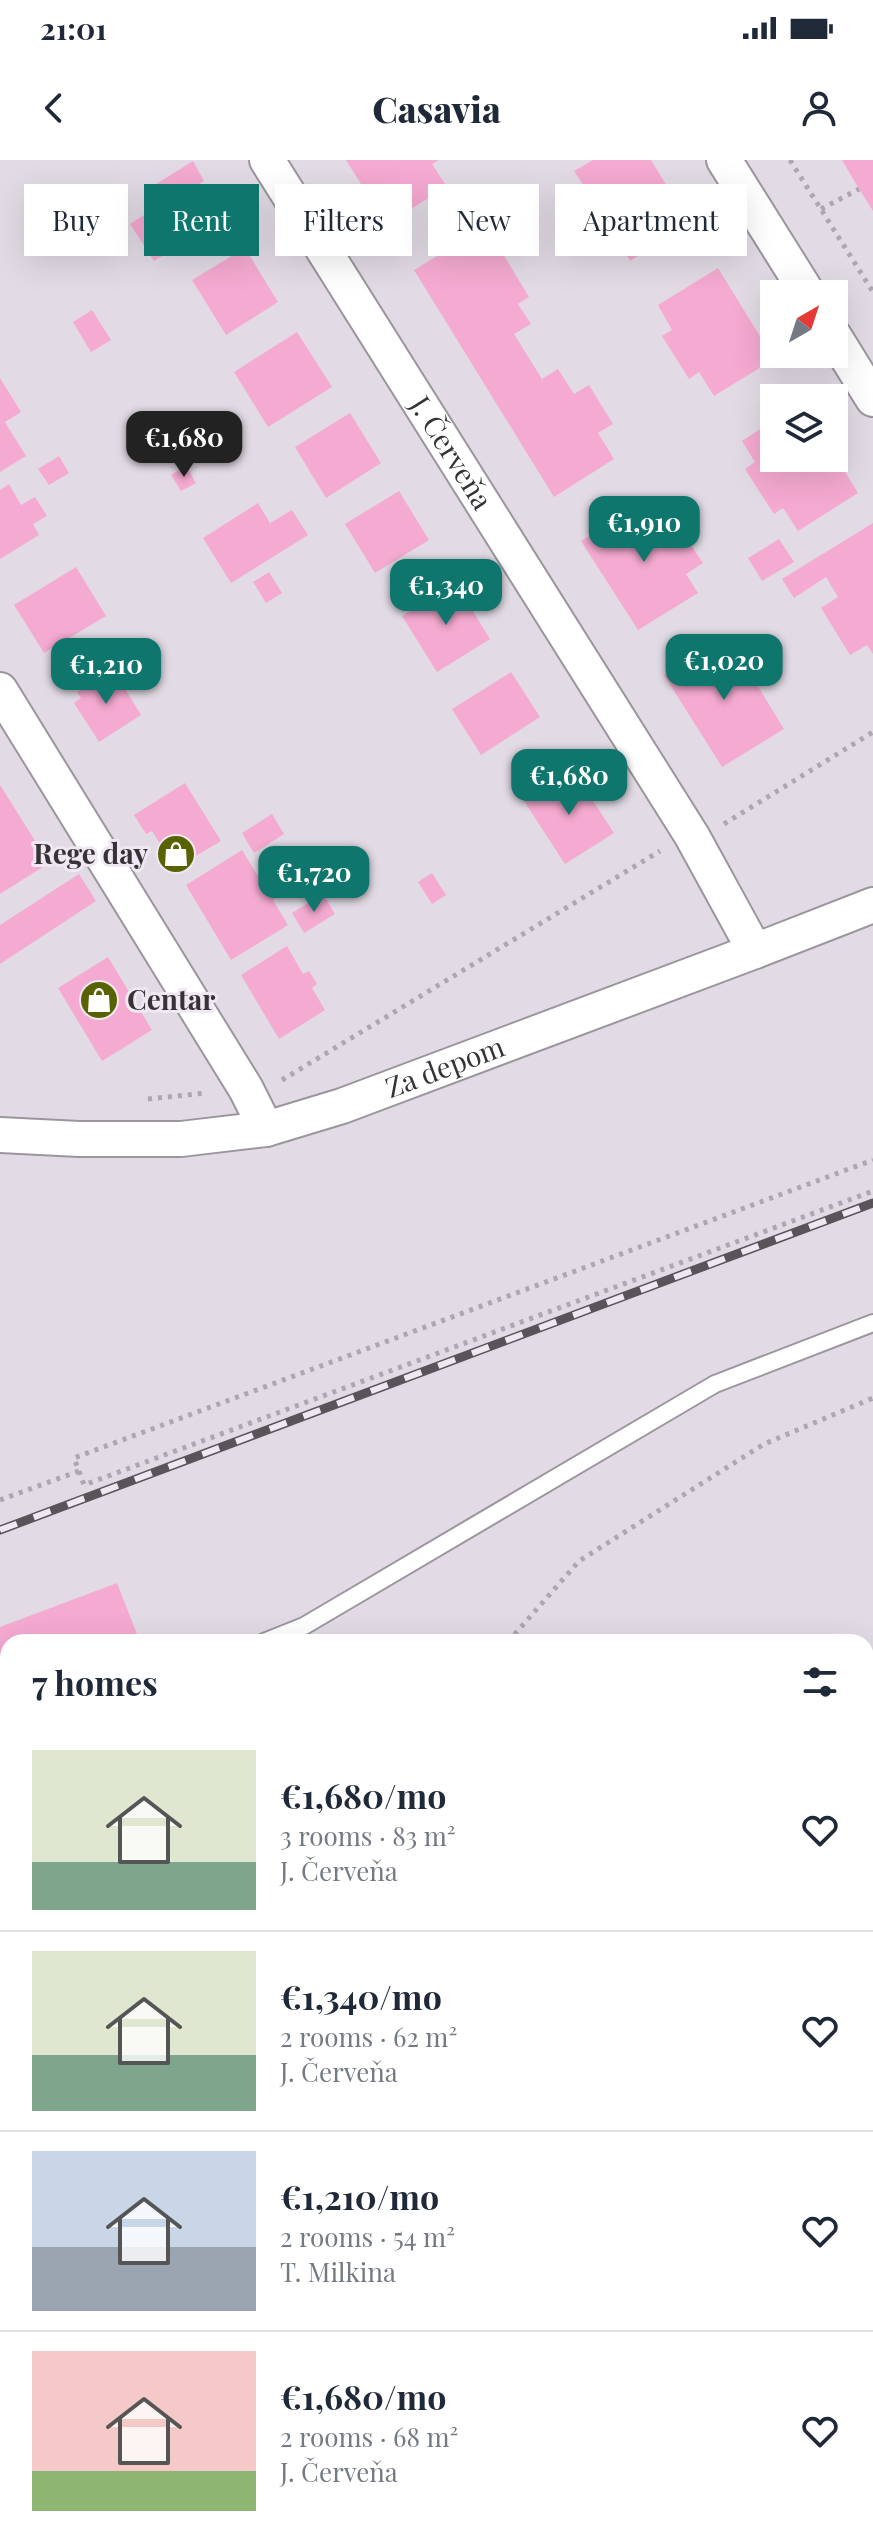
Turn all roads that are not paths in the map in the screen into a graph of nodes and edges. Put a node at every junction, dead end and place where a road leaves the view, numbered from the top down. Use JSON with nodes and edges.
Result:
{"nodes":[{"id":1,"x":267,"y":160,"type":"edge"},
{"id":2,"x":724,"y":160,"type":"edge"},
{"id":3,"x":799,"y":280,"type":"edge"},
{"id":4,"x":848,"y":359,"type":"edge"},
{"id":5,"x":873,"y":399,"type":"edge"},
{"id":6,"x":0,"y":690,"type":"edge"},
{"id":7,"x":873,"y":905,"type":"edge"},
{"id":8,"x":755,"y":951,"type":"junction"},
{"id":9,"x":266,"y":1129,"type":"junction"},
{"id":10,"x":0,"y":1135,"type":"edge"},
{"id":11,"x":873,"y":1323,"type":"edge"},
{"id":12,"x":284,"y":1634,"type":"edge"}],
"edges":[{"from":1,"to":8,"type":"street","name":"J. Červeňa"},
{"from":2,"to":3,"type":"street"},
{"from":4,"to":5,"type":"street"},
{"from":6,"to":9,"type":"street"},
{"from":7,"to":8,"type":"street","name":"Za depom"},
{"from":8,"to":9,"type":"street","name":"Za depom"},
{"from":9,"to":10,"type":"street","name":"Za depom"},
{"from":11,"to":12,"type":"lane"}]}
